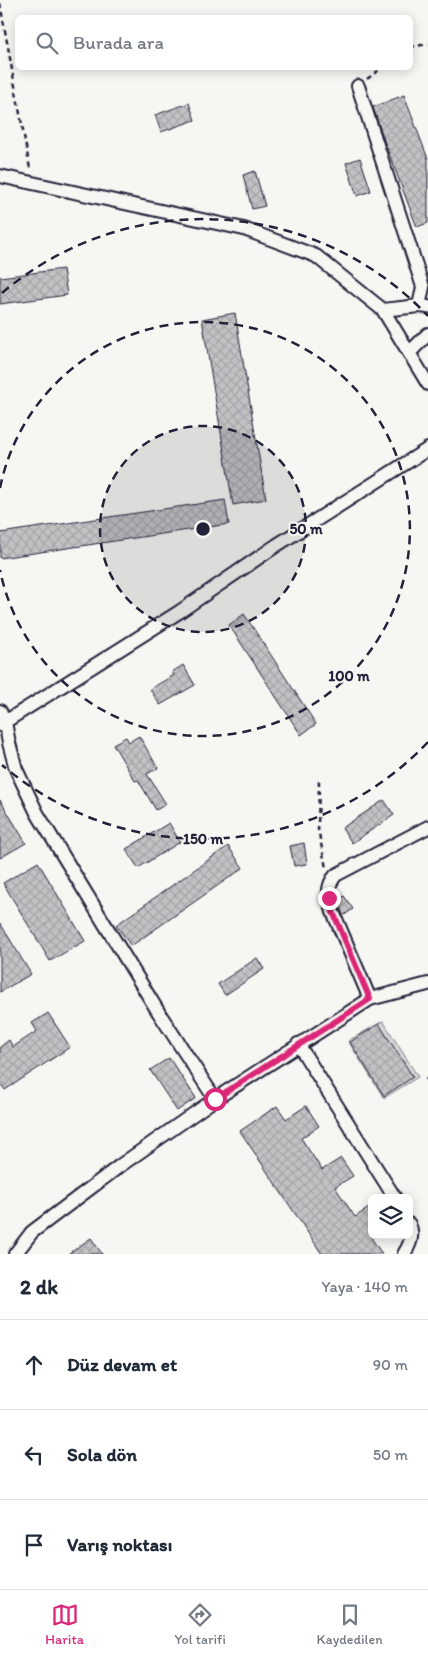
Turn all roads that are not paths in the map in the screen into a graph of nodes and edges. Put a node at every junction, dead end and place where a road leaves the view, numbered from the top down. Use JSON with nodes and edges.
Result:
{"nodes":[{"id":1,"x":358,"y":86,"type":"road end"},
{"id":2,"x":0,"y":176,"type":"edge"},
{"id":3,"x":423,"y":306,"type":"edge"},
{"id":4,"x":383,"y":310,"type":"junction"},
{"id":5,"x":428,"y":334,"type":"edge"},
{"id":6,"x":409,"y":353,"type":"junction"},
{"id":7,"x":428,"y":384,"type":"edge"},
{"id":8,"x":428,"y":450,"type":"edge"},
{"id":9,"x":2,"y":719,"type":"edge"},
{"id":10,"x":428,"y":827,"type":"edge"},
{"id":11,"x":428,"y":984,"type":"edge"},
{"id":12,"x":370,"y":999,"type":"junction"},
{"id":13,"x":298,"y":1044,"type":"junction"},
{"id":14,"x":215,"y":1099,"type":"junction"},
{"id":15,"x":392,"y":1194,"type":"edge"},
{"id":16,"x":411,"y":1239,"type":"edge"},
{"id":17,"x":15,"y":1254,"type":"edge"},
{"id":18,"x":404,"y":1254,"type":"edge"}],
"edges":[{"from":1,"to":3,"type":"street"},
{"from":2,"to":4,"type":"street"},
{"from":3,"to":4,"type":"street"},
{"from":4,"to":6,"type":"street"},
{"from":5,"to":6,"type":"street"},
{"from":6,"to":7,"type":"street"},
{"from":8,"to":9,"type":"street"},
{"from":9,"to":14,"type":"street"},
{"from":10,"to":12,"type":"street"},
{"from":11,"to":12,"type":"street"},
{"from":12,"to":13,"type":"street"},
{"from":13,"to":14,"type":"street"},
{"from":13,"to":15,"type":"street"},
{"from":14,"to":17,"type":"street"},
{"from":16,"to":18,"type":"street"}]}
